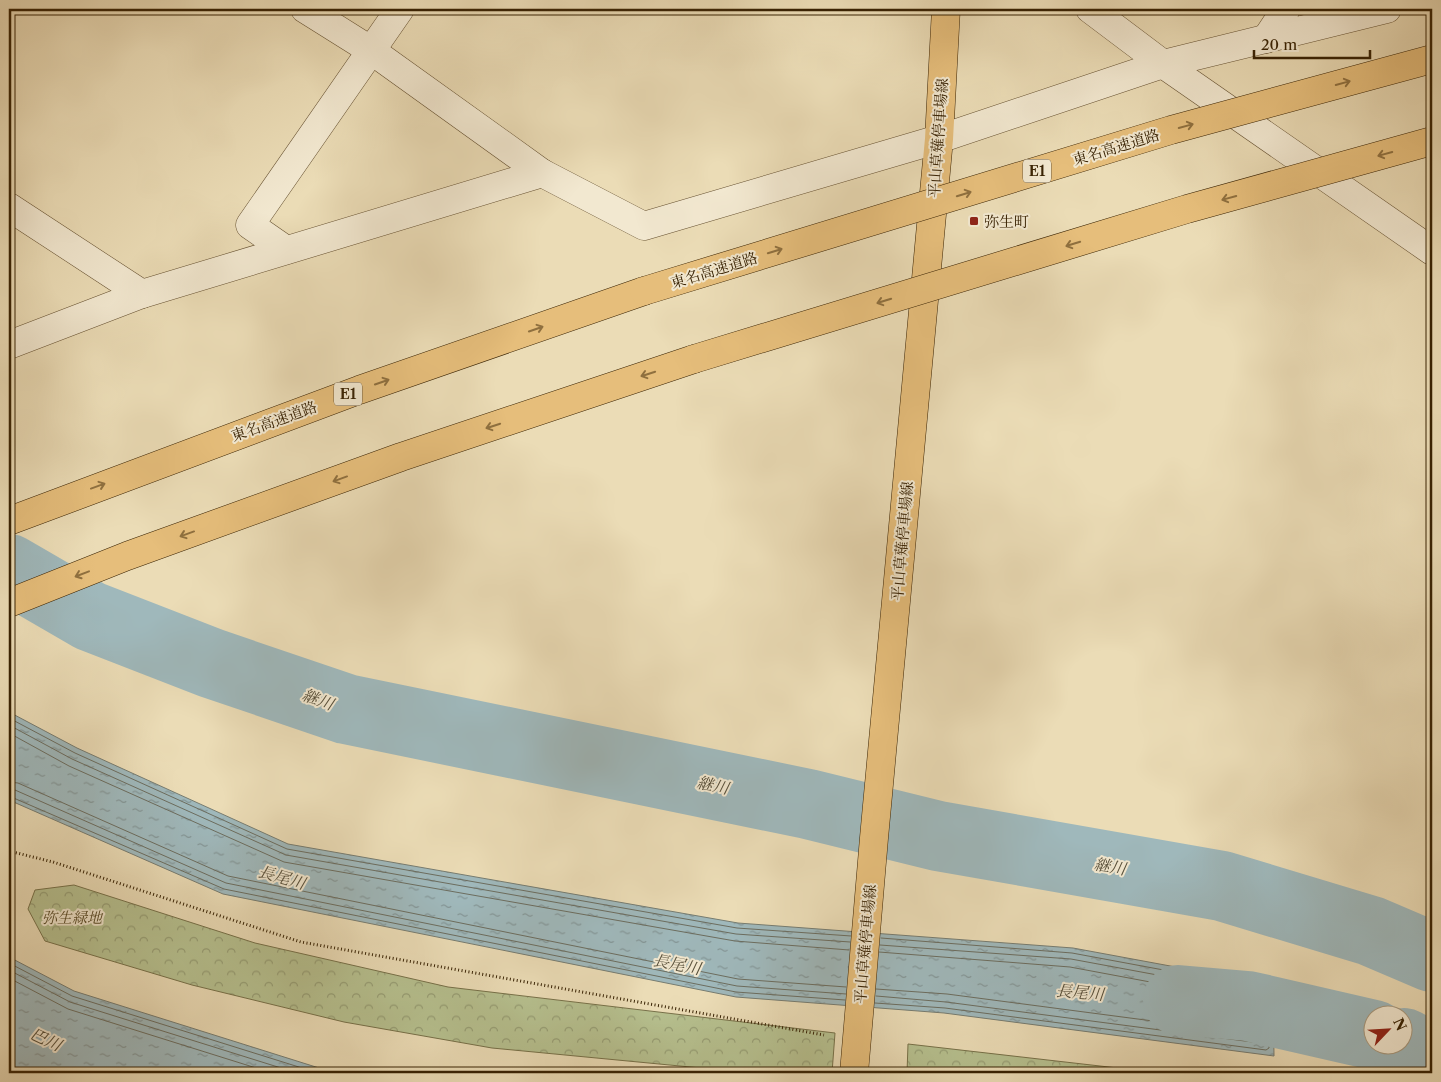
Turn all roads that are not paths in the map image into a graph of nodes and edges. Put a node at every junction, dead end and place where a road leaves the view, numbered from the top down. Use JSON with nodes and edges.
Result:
{"nodes":[{"id":1,"x":306,"y":9,"type":"edge"},
{"id":2,"x":400,"y":9,"type":"edge"},
{"id":3,"x":946,"y":9,"type":"edge"},
{"id":4,"x":1090,"y":9,"type":"edge"},
{"id":5,"x":1286,"y":9,"type":"edge"},
{"id":6,"x":1387,"y":9,"type":"edge"},
{"id":7,"x":1266,"y":39,"type":"junction"},
{"id":8,"x":372,"y":51,"type":"junction"},
{"id":9,"x":1432,"y":59,"type":"edge"},
{"id":10,"x":1163,"y":64,"type":"junction"},
{"id":11,"x":939,"y":139,"type":"junction"},
{"id":12,"x":1432,"y":141,"type":"edge"},
{"id":13,"x":542,"y":174,"type":"junction"},
{"id":14,"x":9,"y":207,"type":"edge"},
{"id":15,"x":286,"y":250,"type":"junction"},
{"id":16,"x":1432,"y":251,"type":"edge"},
{"id":17,"x":142,"y":294,"type":"junction"},
{"id":18,"x":9,"y":345,"type":"edge"},
{"id":19,"x":9,"y":521,"type":"edge"},
{"id":20,"x":9,"y":603,"type":"edge"},
{"id":21,"x":854,"y":1073,"type":"edge"}],
"edges":[{"from":1,"to":8,"type":"street"},
{"from":2,"to":8,"type":"street"},
{"from":3,"to":11,"type":"main road","name":"平山草薙停車場線"},
{"from":4,"to":10,"type":"street"},
{"from":5,"to":7,"type":"street"},
{"from":6,"to":7,"type":"street"},
{"from":7,"to":10,"type":"street"},
{"from":8,"to":13,"type":"street"},
{"from":8,"to":15,"type":"street"},
{"from":19,"to":9,"type":"main road","name":"東名高速道路","number":"E1","one_way":true,"bridge":true},
{"from":10,"to":11,"type":"street"},
{"from":10,"to":16,"type":"street"},
{"from":11,"to":13,"type":"street"},
{"from":11,"to":21,"type":"main road","name":"平山草薙停車場線"},
{"from":12,"to":20,"type":"main road","one_way":true,"bridge":true},
{"from":13,"to":15,"type":"street"},
{"from":14,"to":17,"type":"street"},
{"from":15,"to":17,"type":"street"},
{"from":17,"to":18,"type":"street"}]}
